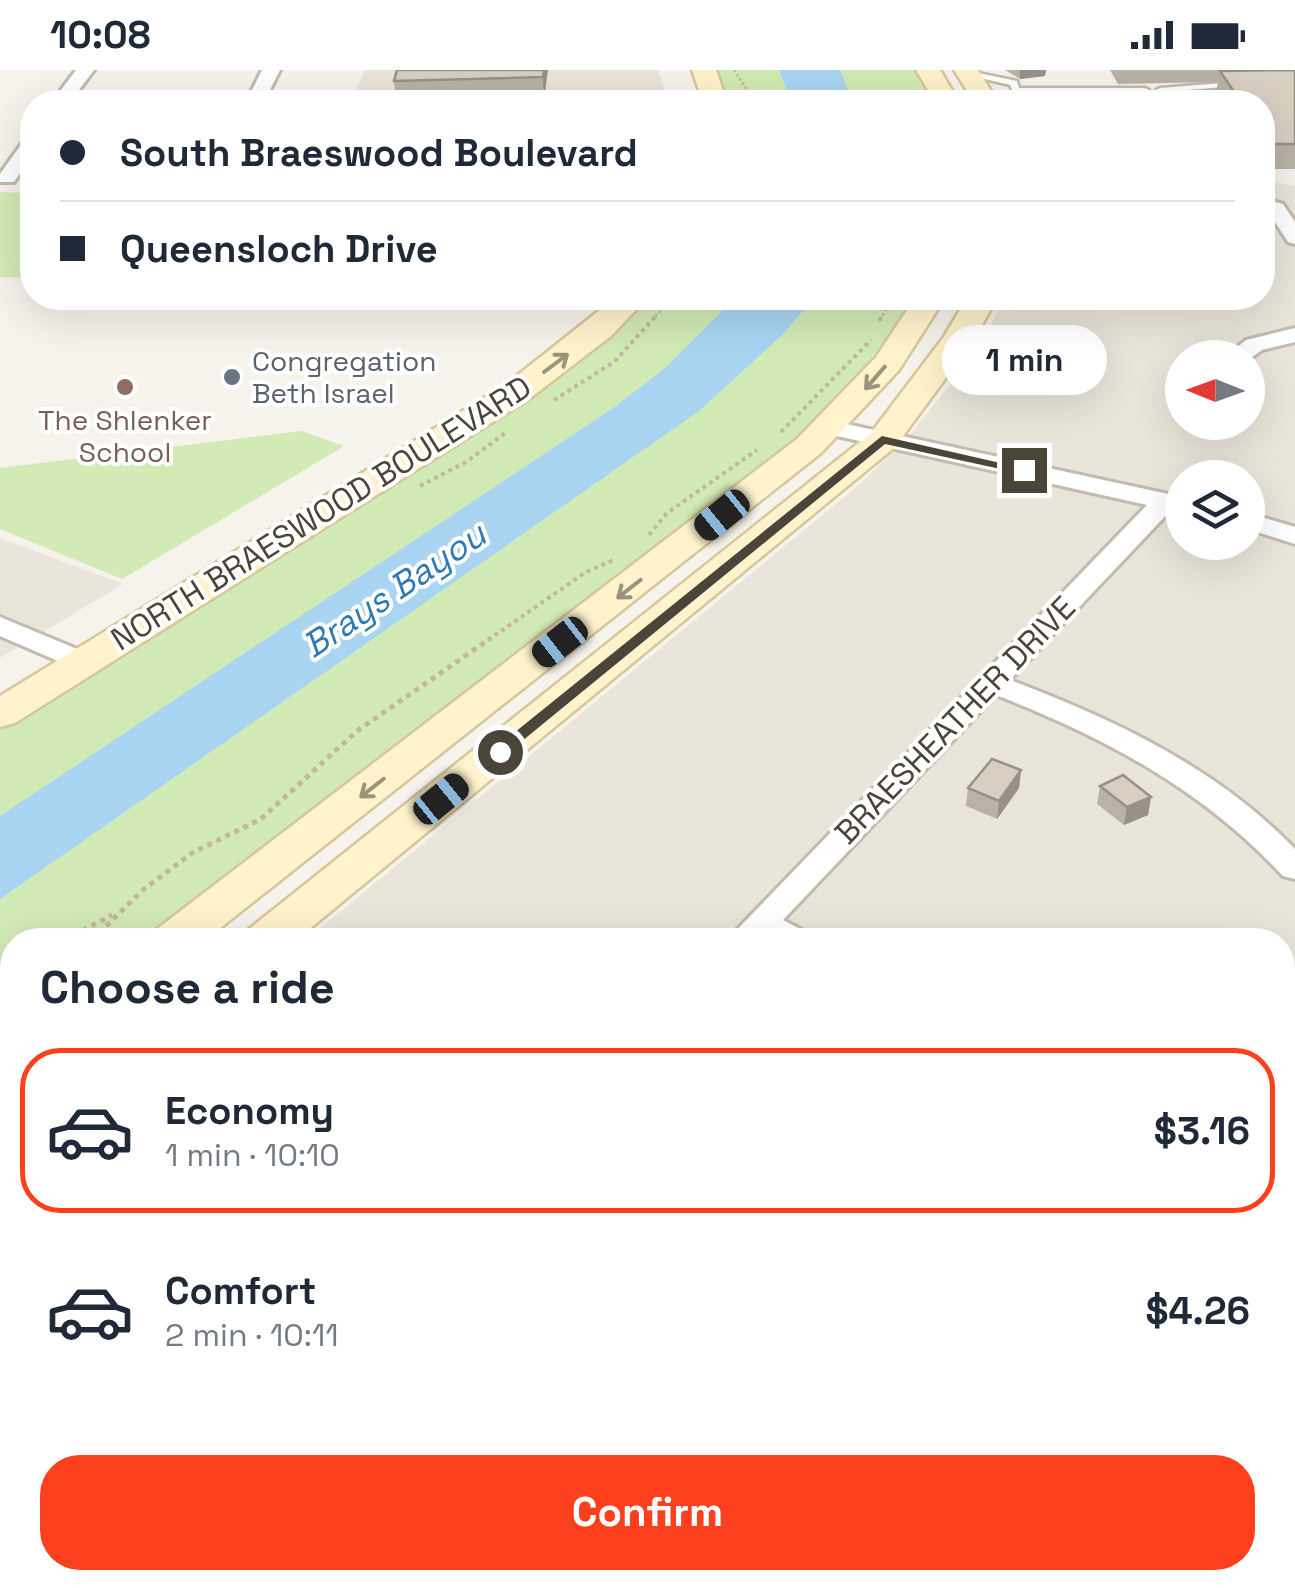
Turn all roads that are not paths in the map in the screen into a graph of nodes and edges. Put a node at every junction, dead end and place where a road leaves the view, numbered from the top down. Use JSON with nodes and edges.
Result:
{"nodes":[{"id":1,"x":1222,"y":70,"type":"edge"},
{"id":2,"x":966,"y":71,"type":"edge"},
{"id":3,"x":929,"y":72,"type":"edge"},
{"id":4,"x":1231,"y":84,"type":"junction"},
{"id":5,"x":1244,"y":84,"type":"edge"},
{"id":6,"x":1132,"y":90,"type":"joint"},
{"id":7,"x":1145,"y":90,"type":"dead end"},
{"id":8,"x":1204,"y":90,"type":"edge"},
{"id":9,"x":20,"y":157,"type":"edge"},
{"id":10,"x":4,"y":178,"type":"edge"},
{"id":11,"x":1276,"y":208,"type":"dead end"},
{"id":12,"x":1295,"y":238,"type":"edge"},
{"id":13,"x":577,"y":310,"type":"edge"},
{"id":14,"x":618,"y":310,"type":"edge"},
{"id":15,"x":922,"y":310,"type":"edge"},
{"id":16,"x":975,"y":310,"type":"edge"},
{"id":17,"x":1295,"y":335,"type":"edge"},
{"id":18,"x":1265,"y":342,"type":"edge"},
{"id":19,"x":828,"y":428,"type":"junction"},
{"id":20,"x":882,"y":440,"type":"junction"},
{"id":21,"x":413,"y":442,"type":"junction"},
{"id":22,"x":1165,"y":500,"type":"edge"},
{"id":23,"x":1165,"y":511,"type":"edge"},
{"id":24,"x":1265,"y":526,"type":"edge"},
{"id":25,"x":1295,"y":536,"type":"edge"},
{"id":26,"x":0,"y":626,"type":"edge"},
{"id":27,"x":50,"y":648,"type":"junction"},
{"id":28,"x":84,"y":662,"type":"junction"},
{"id":29,"x":534,"y":662,"type":"junction"},
{"id":30,"x":0,"y":678,"type":"edge"},
{"id":31,"x":587,"y":682,"type":"junction"},
{"id":32,"x":991,"y":683,"type":"junction"},
{"id":33,"x":0,"y":714,"type":"edge"},
{"id":34,"x":1295,"y":869,"type":"edge"},
{"id":35,"x":190,"y":928,"type":"edge"},
{"id":36,"x":281,"y":928,"type":"edge"},
{"id":37,"x":755,"y":928,"type":"edge"}],
"edges":[{"from":1,"to":4,"type":"lane"},
{"from":2,"to":3,"type":"main road"},
{"from":2,"to":6,"type":"lane"},
{"from":4,"to":5,"type":"lane"},
{"from":4,"to":8,"type":"lane"},
{"from":6,"to":7,"type":"lane"},
{"from":9,"to":10,"type":"street"},
{"from":11,"to":12,"type":"street"},
{"from":13,"to":21,"type":"main road","name":"NORTH BRAESWOOD BOULEVARD"},
{"from":21,"to":14,"type":"main road","name":"NORTH BRAESWOOD BOULEVARD","one_way":true},
{"from":15,"to":19,"type":"main road","one_way":true},
{"from":16,"to":20,"type":"main road"},
{"from":17,"to":18,"type":"street"},
{"from":19,"to":20,"type":"street"},
{"from":19,"to":29,"type":"main road","one_way":true},
{"from":20,"to":22,"type":"street"},
{"from":20,"to":31,"type":"main road"},
{"from":21,"to":27,"type":"main road","name":"NORTH BRAESWOOD BOULEVARD"},
{"from":21,"to":28,"type":"main road","name":"NORTH BRAESWOOD BOULEVARD"},
{"from":23,"to":32,"type":"street","name":"BRAESHEATHER DRIVE"},
{"from":24,"to":25,"type":"street"},
{"from":26,"to":27,"type":"street"},
{"from":27,"to":28,"type":"street"},
{"from":27,"to":30,"type":"main road","name":"NORTH BRAESWOOD BOULEVARD"},
{"from":28,"to":33,"type":"main road","name":"NORTH BRAESWOOD BOULEVARD"},
{"from":29,"to":31,"type":"main road"},
{"from":29,"to":35,"type":"main road","one_way":true},
{"from":31,"to":36,"type":"main road"},
{"from":32,"to":34,"type":"street"},
{"from":32,"to":37,"type":"street","name":"BRAESHEATHER DRIVE"}]}
